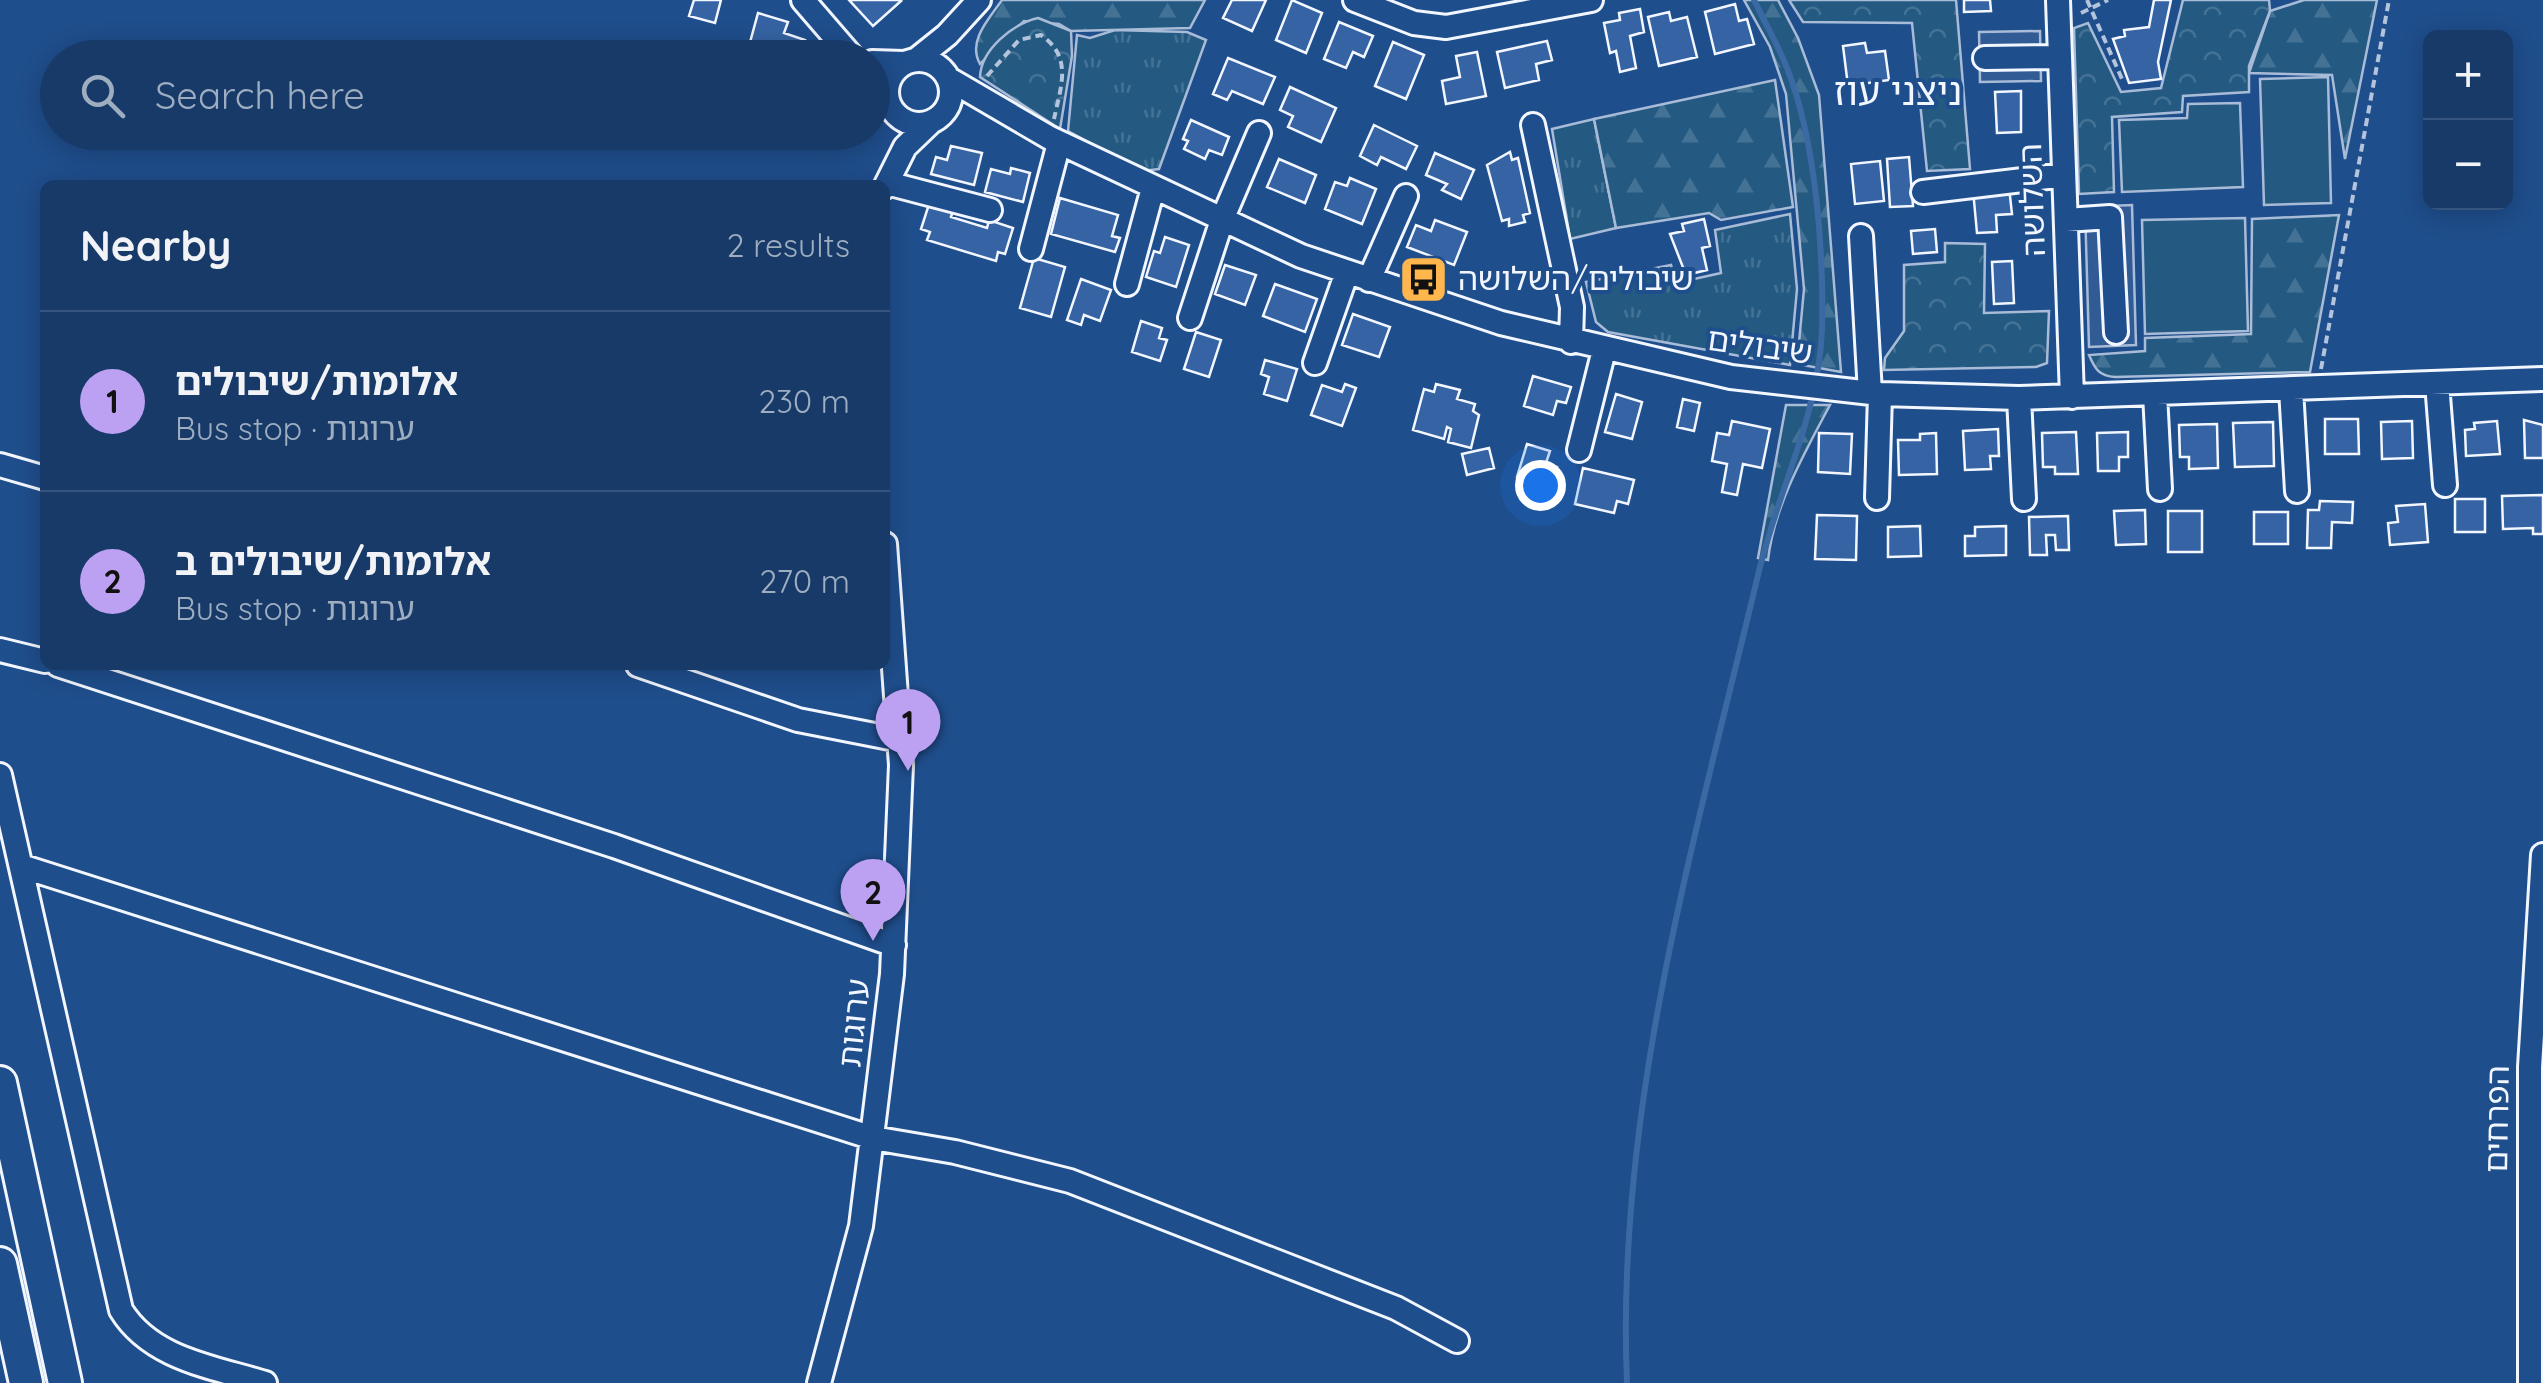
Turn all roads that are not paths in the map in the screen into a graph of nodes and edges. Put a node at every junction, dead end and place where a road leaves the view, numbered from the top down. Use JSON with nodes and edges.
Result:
{"nodes":[{"id":1,"x":1355,"y":0,"type":"edge"},
{"id":2,"x":1591,"y":0,"type":"edge"},
{"id":3,"x":2058,"y":0,"type":"edge"},
{"id":4,"x":813,"y":4,"type":"edge"},
{"id":5,"x":1542,"y":5,"type":"edge"},
{"id":6,"x":974,"y":6,"type":"edge"},
{"id":7,"x":1382,"y":6,"type":"edge"},
{"id":8,"x":841,"y":40,"type":"edge"},
{"id":9,"x":2060,"y":57,"type":"junction"},
{"id":10,"x":1984,"y":58,"type":"dead end"},
{"id":11,"x":890,"y":62,"type":"edge"},
{"id":12,"x":911,"y":62,"type":"junction"},
{"id":13,"x":948,"y":76,"type":"junction"},
{"id":14,"x":891,"y":107,"type":"junction"},
{"id":15,"x":935,"y":120,"type":"junction"},
{"id":16,"x":1014,"y":120,"type":"junction"},
{"id":17,"x":890,"y":123,"type":"edge"},
{"id":18,"x":1533,"y":126,"type":"dead end"},
{"id":19,"x":1259,"y":134,"type":"dead end"},
{"id":20,"x":1055,"y":140,"type":"junction"},
{"id":21,"x":888,"y":150,"type":"edge"},
{"id":22,"x":2064,"y":175,"type":"junction"},
{"id":23,"x":886,"y":180,"type":"edge"},
{"id":24,"x":888,"y":180,"type":"edge"},
{"id":25,"x":890,"y":186,"type":"edge"},
{"id":26,"x":1153,"y":188,"type":"junction"},
{"id":27,"x":1924,"y":192,"type":"dead end"},
{"id":28,"x":1406,"y":196,"type":"dead end"},
{"id":29,"x":990,"y":210,"type":"dead end"},
{"id":30,"x":1222,"y":220,"type":"junction"},
{"id":31,"x":2066,"y":220,"type":"junction"},
{"id":32,"x":1861,"y":236,"type":"dead end"},
{"id":33,"x":1032,"y":249,"type":"dead end"},
{"id":34,"x":1358,"y":276,"type":"junction"},
{"id":35,"x":1128,"y":284,"type":"dead end"},
{"id":36,"x":1190,"y":318,"type":"dead end"},
{"id":37,"x":2116,"y":332,"type":"dead end"},
{"id":38,"x":1571,"y":342,"type":"junction"},
{"id":39,"x":1604,"y":350,"type":"junction"},
{"id":40,"x":1315,"y":363,"type":"dead end"},
{"id":41,"x":2543,"y":380,"type":"edge"},
{"id":42,"x":2436,"y":384,"type":"junction"},
{"id":43,"x":2291,"y":389,"type":"junction"},
{"id":44,"x":1875,"y":394,"type":"junction"},
{"id":45,"x":2155,"y":394,"type":"junction"},
{"id":46,"x":2072,"y":397,"type":"junction"},
{"id":47,"x":2019,"y":398,"type":"junction"},
{"id":48,"x":1578,"y":450,"type":"dead end"},
{"id":49,"x":0,"y":465,"type":"edge"},
{"id":50,"x":40,"y":477,"type":"edge"},
{"id":51,"x":2444,"y":485,"type":"dead end"},
{"id":52,"x":2160,"y":489,"type":"dead end"},
{"id":53,"x":2297,"y":491,"type":"dead end"},
{"id":54,"x":1878,"y":498,"type":"dead end"},
{"id":55,"x":2024,"y":498,"type":"dead end"},
{"id":56,"x":890,"y":609,"type":"edge"},
{"id":57,"x":0,"y":650,"type":"edge"},
{"id":58,"x":40,"y":660,"type":"edge"},
{"id":59,"x":73,"y":670,"type":"edge"},
{"id":60,"x":653,"y":670,"type":"edge"},
{"id":61,"x":900,"y":740,"type":"junction"},
{"id":62,"x":0,"y":774,"type":"edge"},
{"id":63,"x":2543,"y":855,"type":"edge"},
{"id":64,"x":20,"y":866,"type":"junction"},
{"id":65,"x":894,"y":946,"type":"junction"},
{"id":66,"x":2538,"y":1012,"type":"edge"},
{"id":67,"x":0,"y":1083,"type":"edge"},
{"id":68,"x":872,"y":1138,"type":"junction"},
{"id":69,"x":0,"y":1264,"type":"edge"},
{"id":70,"x":1456,"y":1341,"type":"dead end"},
{"id":71,"x":26,"y":1383,"type":"edge"},
{"id":72,"x":65,"y":1383,"type":"edge"},
{"id":73,"x":265,"y":1383,"type":"edge"},
{"id":74,"x":820,"y":1383,"type":"edge"},
{"id":75,"x":2530,"y":1383,"type":"edge"}],
"edges":[{"from":1,"to":7,"type":"street"},
{"from":2,"to":5,"type":"street"},
{"from":3,"to":9,"type":"street","name":"השלושה"},
{"from":4,"to":8,"type":"street"},
{"from":5,"to":7,"type":"street"},
{"from":6,"to":12,"type":"street"},
{"from":6,"to":13,"type":"street"},
{"from":9,"to":10,"type":"street"},
{"from":9,"to":22,"type":"street","name":"השלושה"},
{"from":11,"to":12,"type":"street"},
{"from":12,"to":13,"type":"street"},
{"from":12,"to":14,"type":"street"},
{"from":13,"to":15,"type":"street"},
{"from":13,"to":16,"type":"street","name":"שיבולים"},
{"from":14,"to":15,"type":"street"},
{"from":14,"to":17,"type":"street"},
{"from":15,"to":16,"type":"street","name":"שיבולים"},
{"from":15,"to":24,"type":"street"},
{"from":16,"to":20,"type":"street","name":"שיבולים"},
{"from":18,"to":38,"type":"street"},
{"from":19,"to":30,"type":"street"},
{"from":20,"to":26,"type":"street","name":"שיבולים"},
{"from":20,"to":33,"type":"street"},
{"from":21,"to":23,"type":"street"},
{"from":22,"to":27,"type":"street"},
{"from":22,"to":31,"type":"street","name":"השלושה"},
{"from":25,"to":29,"type":"street"},
{"from":26,"to":30,"type":"street","name":"שיבולים"},
{"from":26,"to":35,"type":"street"},
{"from":28,"to":34,"type":"street"},
{"from":30,"to":34,"type":"street","name":"שיבולים"},
{"from":30,"to":36,"type":"street"},
{"from":31,"to":37,"type":"street"},
{"from":31,"to":46,"type":"street","name":"השלושה"},
{"from":32,"to":44,"type":"street"},
{"from":34,"to":38,"type":"street","name":"שיבולים"},
{"from":34,"to":40,"type":"street"},
{"from":38,"to":39,"type":"street","name":"שיבולים"},
{"from":39,"to":44,"type":"street","name":"שיבולים"},
{"from":39,"to":48,"type":"street"},
{"from":41,"to":42,"type":"street","name":"שיבולים"},
{"from":42,"to":43,"type":"street","name":"שיבולים"},
{"from":42,"to":51,"type":"street"},
{"from":43,"to":45,"type":"street","name":"שיבולים"},
{"from":43,"to":53,"type":"street"},
{"from":44,"to":47,"type":"street","name":"שיבולים"},
{"from":44,"to":54,"type":"street"},
{"from":45,"to":46,"type":"street","name":"שיבולים"},
{"from":45,"to":52,"type":"street"},
{"from":46,"to":47,"type":"street","name":"שיבולים"},
{"from":47,"to":55,"type":"street"},
{"from":49,"to":50,"type":"street"},
{"from":56,"to":61,"type":"street","name":"ערוגות"},
{"from":57,"to":58,"type":"street"},
{"from":59,"to":65,"type":"street"},
{"from":60,"to":61,"type":"street"},
{"from":61,"to":65,"type":"street","name":"ערוגות"},
{"from":62,"to":64,"type":"street"},
{"from":63,"to":66,"type":"street","name":"הפרחים"},
{"from":64,"to":68,"type":"street"},
{"from":64,"to":73,"type":"street"},
{"from":65,"to":68,"type":"street","name":"ערוגות"},
{"from":66,"to":75,"type":"street","name":"הפרחים"},
{"from":67,"to":72,"type":"highway"},
{"from":68,"to":70,"type":"street"},
{"from":68,"to":74,"type":"street","name":"ערוגות"},
{"from":69,"to":71,"type":"highway"}]}
